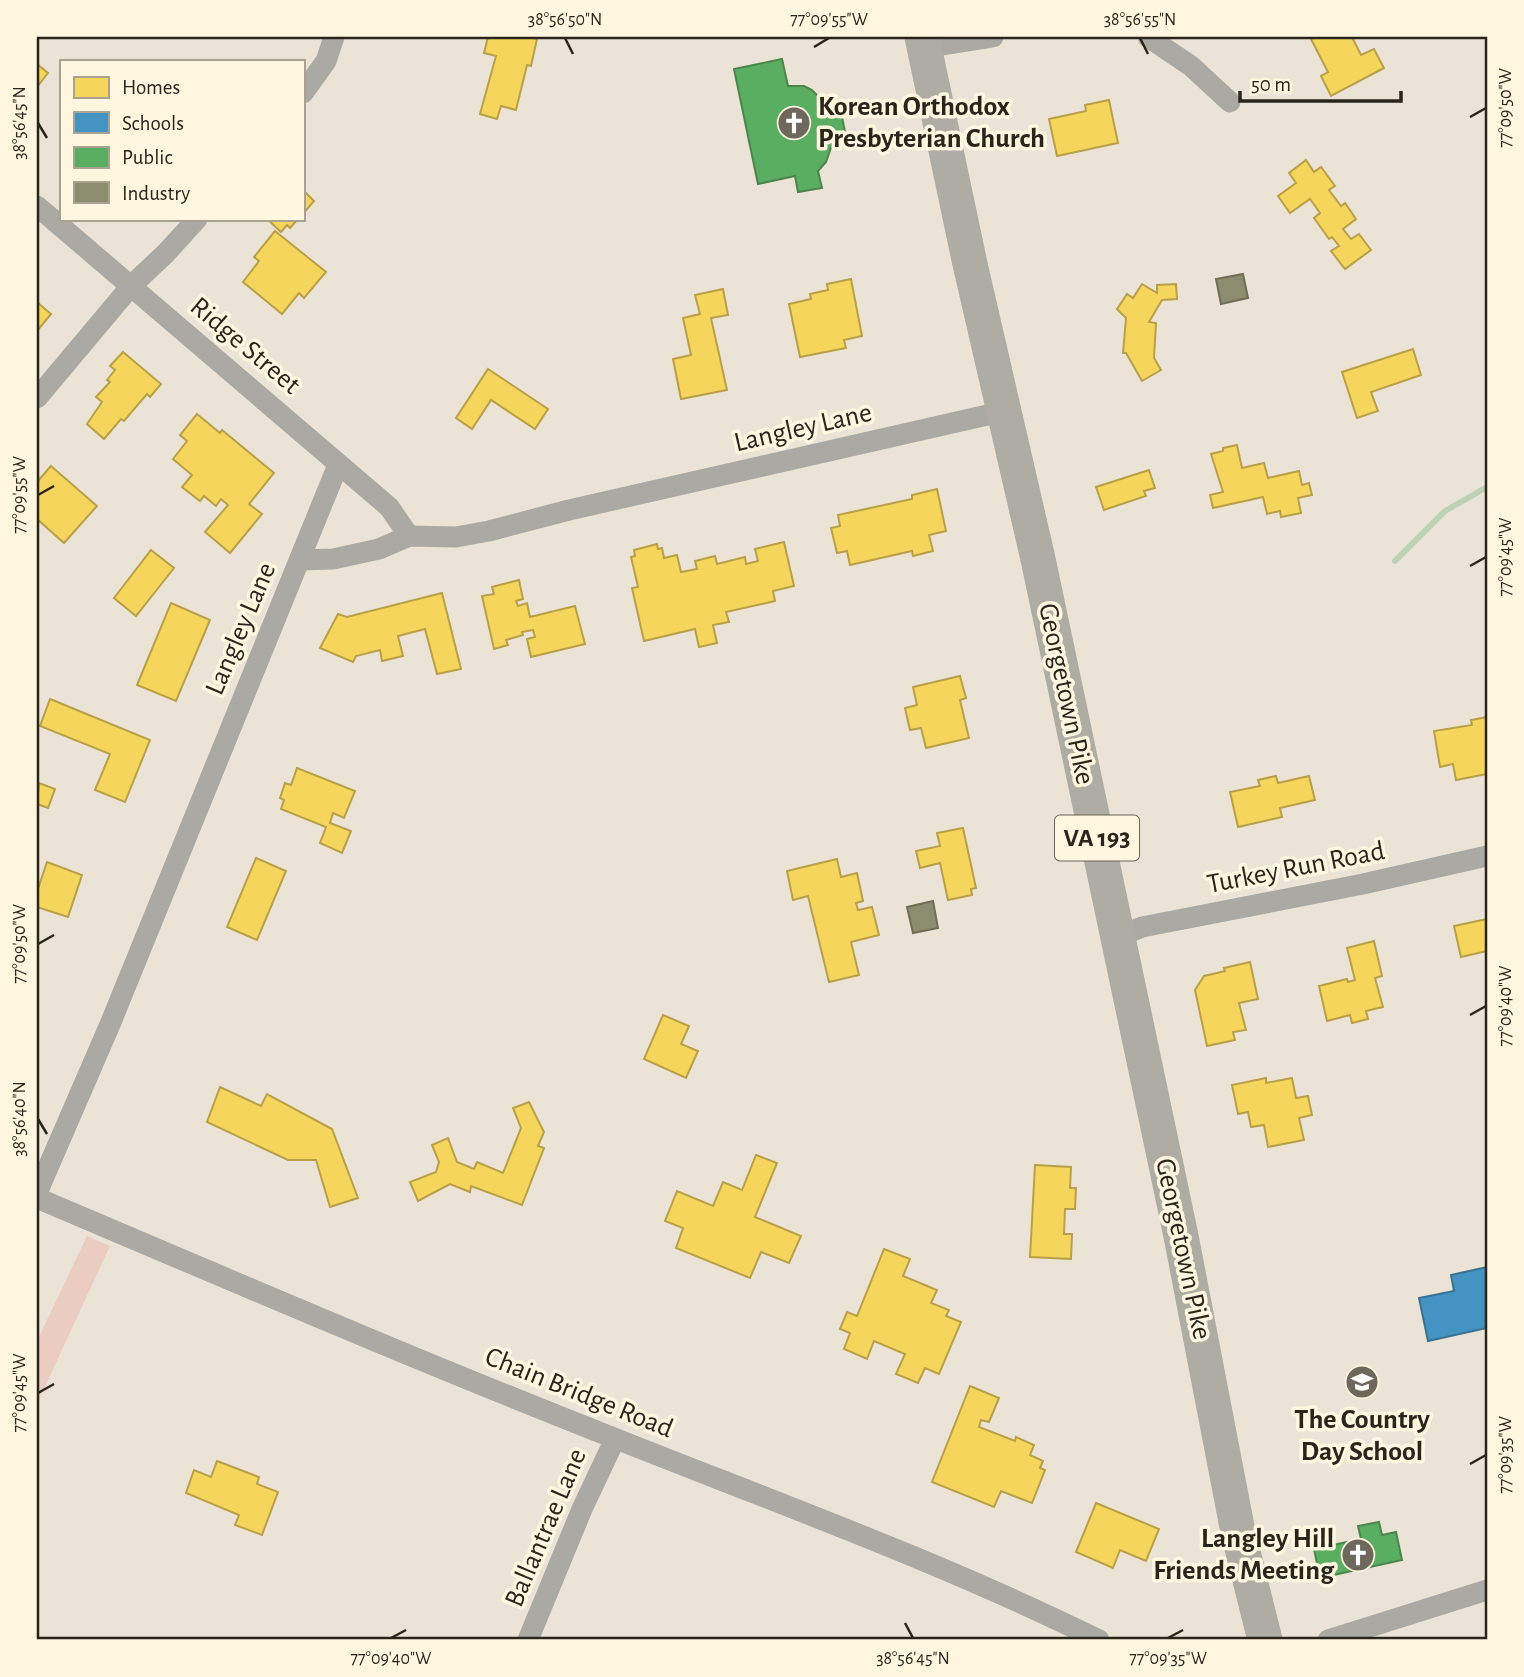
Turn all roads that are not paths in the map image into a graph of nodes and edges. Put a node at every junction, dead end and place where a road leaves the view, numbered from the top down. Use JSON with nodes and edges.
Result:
{"nodes":[{"id":1,"x":334,"y":37,"type":"edge"},
{"id":2,"x":993,"y":37,"type":"edge"},
{"id":3,"x":1148,"y":37,"type":"edge"},
{"id":4,"x":923,"y":43,"type":"edge"},
{"id":5,"x":304,"y":92,"type":"edge"},
{"id":6,"x":1230,"y":102,"type":"dead end"},
{"id":7,"x":37,"y":206,"type":"edge"},
{"id":8,"x":196,"y":220,"type":"edge"},
{"id":9,"x":131,"y":286,"type":"junction"},
{"id":10,"x":37,"y":398,"type":"edge"},
{"id":11,"x":1005,"y":411,"type":"junction"},
{"id":12,"x":338,"y":465,"type":"junction"},
{"id":13,"x":410,"y":536,"type":"junction"},
{"id":14,"x":300,"y":561,"type":"junction"},
{"id":15,"x":1487,"y":856,"type":"edge"},
{"id":16,"x":1118,"y":937,"type":"junction"},
{"id":17,"x":37,"y":1196,"type":"edge"},
{"id":18,"x":615,"y":1439,"type":"junction"},
{"id":19,"x":1487,"y":1590,"type":"edge"},
{"id":20,"x":528,"y":1640,"type":"edge"},
{"id":21,"x":1098,"y":1640,"type":"edge"},
{"id":22,"x":1265,"y":1640,"type":"edge"},
{"id":23,"x":1328,"y":1640,"type":"edge"}],
"edges":[{"from":1,"to":5,"type":"street"},
{"from":2,"to":4,"type":"street"},
{"from":3,"to":6,"type":"street"},
{"from":4,"to":11,"type":"main road","name":"Georgetown Pike","number":"VA 193"},
{"from":7,"to":9,"type":"street","name":"Ridge Street"},
{"from":8,"to":9,"type":"street"},
{"from":9,"to":10,"type":"street"},
{"from":9,"to":12,"type":"street","name":"Ridge Street"},
{"from":11,"to":13,"type":"street","name":"Langley Lane"},
{"from":11,"to":16,"type":"main road","name":"Georgetown Pike","number":"VA 193"},
{"from":12,"to":13,"type":"street","name":"Ridge Street"},
{"from":12,"to":14,"type":"street"},
{"from":13,"to":14,"type":"street","name":"Langley Lane"},
{"from":14,"to":17,"type":"street","name":"Langley Lane"},
{"from":15,"to":16,"type":"street","name":"Turkey Run Road"},
{"from":16,"to":22,"type":"main road","name":"Georgetown Pike","number":"VA 193"},
{"from":17,"to":18,"type":"street","name":"Chain Bridge Road"},
{"from":18,"to":20,"type":"street","name":"Ballantrae Lane"},
{"from":18,"to":21,"type":"street","name":"Chain Bridge Road"},
{"from":19,"to":23,"type":"street"}]}
